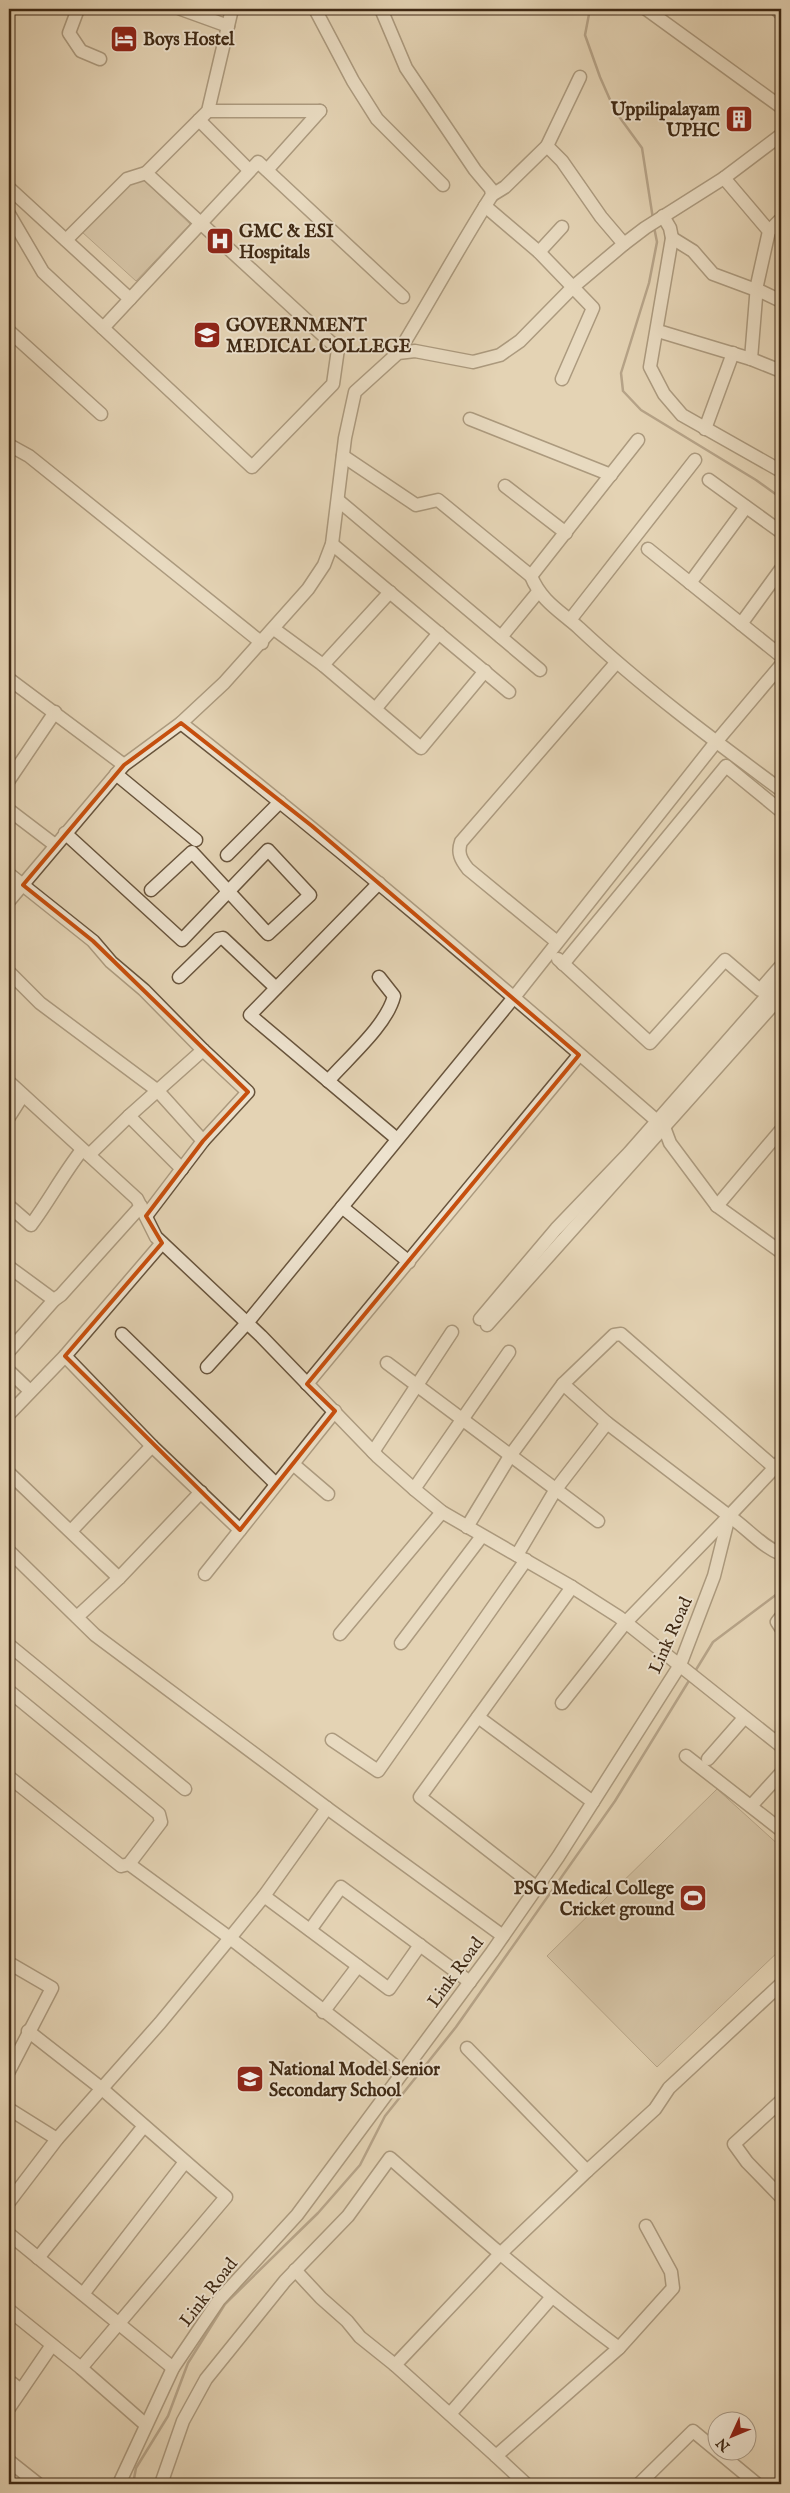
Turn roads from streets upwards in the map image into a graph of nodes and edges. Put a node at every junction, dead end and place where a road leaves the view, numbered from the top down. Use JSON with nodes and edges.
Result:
{"nodes":[{"id":1,"x":78,"y":9,"type":"edge"},
{"id":2,"x":181,"y":9,"type":"edge"},
{"id":3,"x":232,"y":9,"type":"edge"},
{"id":4,"x":315,"y":9,"type":"edge"},
{"id":5,"x":381,"y":9,"type":"edge"},
{"id":6,"x":646,"y":9,"type":"edge"},
{"id":7,"x":776,"y":9,"type":"edge"},
{"id":8,"x":781,"y":14,"type":"edge"},
{"id":9,"x":228,"y":26,"type":"junction"},
{"id":10,"x":100,"y":59,"type":"dead end"},
{"id":11,"x":580,"y":77,"type":"dead end"},
{"id":12,"x":781,"y":107,"type":"edge"},
{"id":13,"x":297,"y":111,"type":"junction"},
{"id":14,"x":203,"y":116,"type":"junction"},
{"id":15,"x":781,"y":135,"type":"edge"},
{"id":16,"x":292,"y":141,"type":"junction"},
{"id":17,"x":547,"y":146,"type":"junction"},
{"id":18,"x":249,"y":170,"type":"junction"},
{"id":19,"x":267,"y":170,"type":"junction"},
{"id":20,"x":146,"y":173,"type":"junction"},
{"id":21,"x":724,"y":178,"type":"junction"},
{"id":22,"x":443,"y":185,"type":"dead end"},
{"id":23,"x":9,"y":188,"type":"edge"},
{"id":24,"x":488,"y":201,"type":"junction"},
{"id":25,"x":9,"y":214,"type":"edge"},
{"id":26,"x":661,"y":218,"type":"junction"},
{"id":27,"x":781,"y":220,"type":"edge"},
{"id":28,"x":200,"y":223,"type":"junction"},
{"id":29,"x":562,"y":227,"type":"dead end"},
{"id":30,"x":769,"y":231,"type":"junction"},
{"id":31,"x":672,"y":238,"type":"junction"},
{"id":32,"x":66,"y":240,"type":"junction"},
{"id":33,"x":624,"y":244,"type":"junction"},
{"id":34,"x":539,"y":252,"type":"junction"},
{"id":35,"x":573,"y":287,"type":"junction"},
{"id":36,"x":756,"y":290,"type":"junction"},
{"id":37,"x":403,"y":297,"type":"dead end"},
{"id":38,"x":130,"y":299,"type":"junction"},
{"id":39,"x":781,"y":300,"type":"edge"},
{"id":40,"x":103,"y":328,"type":"junction"},
{"id":41,"x":658,"y":330,"type":"junction"},
{"id":42,"x":9,"y":331,"type":"edge"},
{"id":43,"x":398,"y":353,"type":"junction"},
{"id":44,"x":733,"y":353,"type":"junction"},
{"id":45,"x":751,"y":359,"type":"junction"},
{"id":46,"x":781,"y":371,"type":"edge"},
{"id":47,"x":562,"y":378,"type":"dead end"},
{"id":48,"x":101,"y":414,"type":"dead end"},
{"id":49,"x":470,"y":419,"type":"dead end"},
{"id":50,"x":705,"y":429,"type":"junction"},
{"id":51,"x":638,"y":440,"type":"dead end"},
{"id":52,"x":9,"y":446,"type":"edge"},
{"id":53,"x":343,"y":456,"type":"junction"},
{"id":54,"x":695,"y":460,"type":"dead end"},
{"id":55,"x":781,"y":471,"type":"edge"},
{"id":56,"x":611,"y":475,"type":"junction"},
{"id":57,"x":709,"y":480,"type":"dead end"},
{"id":58,"x":505,"y":486,"type":"dead end"},
{"id":59,"x":338,"y":501,"type":"junction"},
{"id":60,"x":746,"y":507,"type":"junction"},
{"id":61,"x":781,"y":532,"type":"edge"},
{"id":62,"x":566,"y":533,"type":"junction"},
{"id":63,"x":332,"y":544,"type":"junction"},
{"id":64,"x":648,"y":549,"type":"dead end"},
{"id":65,"x":781,"y":569,"type":"edge"},
{"id":66,"x":531,"y":576,"type":"junction"},
{"id":67,"x":690,"y":583,"type":"junction"},
{"id":68,"x":390,"y":592,"type":"junction"},
{"id":69,"x":538,"y":592,"type":"junction"},
{"id":70,"x":570,"y":620,"type":"junction"},
{"id":71,"x":741,"y":624,"type":"junction"},
{"id":72,"x":274,"y":629,"type":"junction"},
{"id":73,"x":439,"y":633,"type":"junction"},
{"id":74,"x":501,"y":637,"type":"junction"},
{"id":75,"x":262,"y":643,"type":"junction"},
{"id":76,"x":781,"y":656,"type":"edge"},
{"id":77,"x":616,"y":663,"type":"junction"},
{"id":78,"x":323,"y":665,"type":"junction"},
{"id":79,"x":781,"y":665,"type":"edge"},
{"id":80,"x":540,"y":670,"type":"dead end"},
{"id":81,"x":485,"y":672,"type":"junction"},
{"id":82,"x":9,"y":679,"type":"edge"},
{"id":83,"x":509,"y":692,"type":"dead end"},
{"id":84,"x":376,"y":708,"type":"junction"},
{"id":85,"x":55,"y":712,"type":"junction"},
{"id":86,"x":181,"y":723,"type":"junction"},
{"id":87,"x":716,"y":742,"type":"junction"},
{"id":88,"x":120,"y":769,"type":"junction"},
{"id":89,"x":9,"y":780,"type":"edge"},
{"id":90,"x":781,"y":790,"type":"edge"},
{"id":91,"x":280,"y":802,"type":"junction"},
{"id":92,"x":9,"y":810,"type":"edge"},
{"id":93,"x":781,"y":811,"type":"edge"},
{"id":94,"x":66,"y":834,"type":"junction"},
{"id":95,"x":196,"y":840,"type":"dead end"},
{"id":96,"x":56,"y":845,"type":"junction"},
{"id":97,"x":227,"y":855,"type":"dead end"},
{"id":98,"x":9,"y":874,"type":"edge"},
{"id":99,"x":379,"y":883,"type":"junction"},
{"id":100,"x":23,"y":885,"type":"junction"},
{"id":101,"x":152,"y":890,"type":"dead end"},
{"id":102,"x":229,"y":892,"type":"junction"},
{"id":103,"x":9,"y":901,"type":"edge"},
{"id":104,"x":554,"y":947,"type":"junction"},
{"id":105,"x":563,"y":964,"type":"junction"},
{"id":106,"x":781,"y":966,"type":"edge"},
{"id":107,"x":9,"y":972,"type":"edge"},
{"id":108,"x":379,"y":976,"type":"dead end"},
{"id":109,"x":179,"y":977,"type":"dead end"},
{"id":110,"x":781,"y":980,"type":"edge"},
{"id":111,"x":276,"y":988,"type":"junction"},
{"id":112,"x":515,"y":996,"type":"junction"},
{"id":113,"x":781,"y":996,"type":"edge"},
{"id":114,"x":203,"y":1050,"type":"junction"},
{"id":115,"x":580,"y":1055,"type":"junction"},
{"id":116,"x":328,"y":1081,"type":"junction"},
{"id":117,"x":9,"y":1082,"type":"edge"},
{"id":118,"x":158,"y":1091,"type":"junction"},
{"id":119,"x":22,"y":1095,"type":"junction"},
{"id":120,"x":129,"y":1116,"type":"junction"},
{"id":121,"x":9,"y":1117,"type":"edge"},
{"id":122,"x":660,"y":1124,"type":"junction"},
{"id":123,"x":781,"y":1130,"type":"edge"},
{"id":124,"x":398,"y":1139,"type":"junction"},
{"id":125,"x":203,"y":1141,"type":"junction"},
{"id":126,"x":86,"y":1152,"type":"junction"},
{"id":127,"x":182,"y":1169,"type":"junction"},
{"id":128,"x":9,"y":1206,"type":"edge"},
{"id":129,"x":717,"y":1206,"type":"junction"},
{"id":130,"x":342,"y":1207,"type":"junction"},
{"id":131,"x":143,"y":1211,"type":"junction"},
{"id":132,"x":162,"y":1243,"type":"junction"},
{"id":133,"x":781,"y":1252,"type":"edge"},
{"id":134,"x":408,"y":1262,"type":"junction"},
{"id":135,"x":9,"y":1267,"type":"edge"},
{"id":136,"x":54,"y":1300,"type":"junction"},
{"id":137,"x":484,"y":1322,"type":"dead end"},
{"id":138,"x":247,"y":1323,"type":"junction"},
{"id":139,"x":452,"y":1332,"type":"dead end"},
{"id":140,"x":122,"y":1334,"type":"dead end"},
{"id":141,"x":9,"y":1351,"type":"edge"},
{"id":142,"x":509,"y":1352,"type":"dead end"},
{"id":143,"x":65,"y":1356,"type":"junction"},
{"id":144,"x":387,"y":1363,"type":"dead end"},
{"id":145,"x":207,"y":1367,"type":"dead end"},
{"id":146,"x":9,"y":1371,"type":"edge"},
{"id":147,"x":307,"y":1384,"type":"junction"},
{"id":148,"x":562,"y":1384,"type":"junction"},
{"id":149,"x":417,"y":1385,"type":"junction"},
{"id":150,"x":30,"y":1391,"type":"junction"},
{"id":151,"x":335,"y":1411,"type":"junction"},
{"id":152,"x":9,"y":1414,"type":"edge"},
{"id":153,"x":463,"y":1420,"type":"junction"},
{"id":154,"x":607,"y":1423,"type":"junction"},
{"id":155,"x":152,"y":1446,"type":"junction"},
{"id":156,"x":373,"y":1452,"type":"junction"},
{"id":157,"x":510,"y":1456,"type":"junction"},
{"id":158,"x":293,"y":1464,"type":"junction"},
{"id":159,"x":778,"y":1465,"type":"edge"},
{"id":160,"x":9,"y":1473,"type":"edge"},
{"id":161,"x":276,"y":1484,"type":"junction"},
{"id":162,"x":414,"y":1489,"type":"junction"},
{"id":163,"x":556,"y":1489,"type":"junction"},
{"id":164,"x":200,"y":1492,"type":"junction"},
{"id":165,"x":328,"y":1494,"type":"dead end"},
{"id":166,"x":442,"y":1512,"type":"junction"},
{"id":167,"x":729,"y":1516,"type":"junction"},
{"id":168,"x":598,"y":1521,"type":"dead end"},
{"id":169,"x":467,"y":1527,"type":"junction"},
{"id":170,"x":71,"y":1530,"type":"junction"},
{"id":171,"x":240,"y":1530,"type":"junction"},
{"id":172,"x":482,"y":1536,"type":"junction"},
{"id":173,"x":9,"y":1551,"type":"edge"},
{"id":174,"x":781,"y":1554,"type":"edge"},
{"id":175,"x":521,"y":1557,"type":"junction"},
{"id":176,"x":205,"y":1574,"type":"dead end"},
{"id":177,"x":119,"y":1578,"type":"junction"},
{"id":178,"x":572,"y":1587,"type":"junction"},
{"id":179,"x":77,"y":1617,"type":"junction"},
{"id":180,"x":781,"y":1618,"type":"edge"},
{"id":181,"x":626,"y":1622,"type":"junction"},
{"id":182,"x":781,"y":1628,"type":"edge"},
{"id":183,"x":340,"y":1634,"type":"dead end"},
{"id":184,"x":401,"y":1643,"type":"dead end"},
{"id":185,"x":9,"y":1645,"type":"edge"},
{"id":186,"x":683,"y":1668,"type":"junction"},
{"id":187,"x":9,"y":1691,"type":"edge"},
{"id":188,"x":562,"y":1702,"type":"dead end"},
{"id":189,"x":478,"y":1717,"type":"junction"},
{"id":190,"x":744,"y":1718,"type":"junction"},
{"id":191,"x":332,"y":1740,"type":"dead end"},
{"id":192,"x":780,"y":1743,"type":"edge"},
{"id":193,"x":686,"y":1756,"type":"dead end"},
{"id":194,"x":708,"y":1759,"type":"dead end"},
{"id":195,"x":781,"y":1773,"type":"edge"},
{"id":196,"x":9,"y":1778,"type":"edge"},
{"id":197,"x":185,"y":1789,"type":"dead end"},
{"id":198,"x":593,"y":1802,"type":"junction"},
{"id":199,"x":751,"y":1806,"type":"junction"},
{"id":200,"x":327,"y":1808,"type":"junction"},
{"id":201,"x":781,"y":1830,"type":"edge"},
{"id":202,"x":129,"y":1864,"type":"junction"},
{"id":203,"x":537,"y":1888,"type":"junction"},
{"id":204,"x":264,"y":1896,"type":"junction"},
{"id":205,"x":310,"y":1930,"type":"junction"},
{"id":206,"x":503,"y":1936,"type":"junction"},
{"id":207,"x":230,"y":1938,"type":"junction"},
{"id":208,"x":420,"y":1946,"type":"junction"},
{"id":209,"x":9,"y":1963,"type":"edge"},
{"id":210,"x":358,"y":1966,"type":"junction"},
{"id":211,"x":470,"y":1982,"type":"junction"},
{"id":212,"x":781,"y":1984,"type":"edge"},
{"id":213,"x":323,"y":2012,"type":"junction"},
{"id":214,"x":28,"y":2031,"type":"junction"},
{"id":215,"x":467,"y":2048,"type":"dead end"},
{"id":216,"x":13,"y":2049,"type":"edge"},
{"id":217,"x":9,"y":2071,"type":"edge"},
{"id":218,"x":403,"y":2072,"type":"junction"},
{"id":219,"x":102,"y":2088,"type":"junction"},
{"id":220,"x":780,"y":2104,"type":"edge"},
{"id":221,"x":9,"y":2109,"type":"edge"},
{"id":222,"x":144,"y":2126,"type":"junction"},
{"id":223,"x":57,"y":2140,"type":"junction"},
{"id":224,"x":185,"y":2162,"type":"junction"},
{"id":225,"x":587,"y":2171,"type":"junction"},
{"id":226,"x":781,"y":2197,"type":"edge"},
{"id":227,"x":9,"y":2202,"type":"edge"},
{"id":228,"x":646,"y":2226,"type":"dead end"},
{"id":229,"x":9,"y":2234,"type":"edge"},
{"id":230,"x":499,"y":2255,"type":"junction"},
{"id":231,"x":38,"y":2258,"type":"junction"},
{"id":232,"x":295,"y":2270,"type":"junction"},
{"id":233,"x":83,"y":2294,"type":"junction"},
{"id":234,"x":551,"y":2298,"type":"junction"},
{"id":235,"x":9,"y":2310,"type":"edge"},
{"id":236,"x":120,"y":2324,"type":"junction"},
{"id":237,"x":52,"y":2346,"type":"junction"},
{"id":238,"x":619,"y":2348,"type":"junction"},
{"id":239,"x":395,"y":2365,"type":"junction"},
{"id":240,"x":81,"y":2368,"type":"junction"},
{"id":241,"x":173,"y":2368,"type":"junction"},
{"id":242,"x":9,"y":2381,"type":"edge"},
{"id":243,"x":21,"y":2390,"type":"junction"},
{"id":244,"x":9,"y":2408,"type":"edge"},
{"id":245,"x":450,"y":2414,"type":"junction"},
{"id":246,"x":146,"y":2425,"type":"junction"},
{"id":247,"x":496,"y":2456,"type":"junction"},
{"id":248,"x":9,"y":2461,"type":"edge"},
{"id":249,"x":38,"y":2484,"type":"edge"},
{"id":250,"x":119,"y":2484,"type":"edge"},
{"id":251,"x":161,"y":2484,"type":"edge"},
{"id":252,"x":526,"y":2484,"type":"edge"},
{"id":253,"x":639,"y":2484,"type":"edge"},
{"id":254,"x":757,"y":2484,"type":"edge"}],
"edges":[{"from":1,"to":10,"type":"street"},
{"from":2,"to":9,"type":"street"},
{"from":3,"to":9,"type":"street"},
{"from":4,"to":22,"type":"street"},
{"from":5,"to":24,"type":"street"},
{"from":6,"to":12,"type":"street"},
{"from":7,"to":8,"type":"street"},
{"from":9,"to":14,"type":"street"},
{"from":11,"to":17,"type":"street"},
{"from":13,"to":14,"type":"street"},
{"from":13,"to":16,"type":"street"},
{"from":13,"to":16,"type":"street"},
{"from":14,"to":18,"type":"street"},
{"from":14,"to":20,"type":"street"},
{"from":15,"to":21,"type":"street"},
{"from":16,"to":19,"type":"street"},
{"from":17,"to":24,"type":"street"},
{"from":17,"to":33,"type":"street"},
{"from":18,"to":19,"type":"street"},
{"from":18,"to":28,"type":"street"},
{"from":19,"to":37,"type":"street"},
{"from":20,"to":28,"type":"street"},
{"from":20,"to":32,"type":"street"},
{"from":21,"to":26,"type":"street"},
{"from":21,"to":30,"type":"street"},
{"from":23,"to":32,"type":"street"},
{"from":24,"to":34,"type":"street"},
{"from":24,"to":43,"type":"street"},
{"from":25,"to":40,"type":"street"},
{"from":26,"to":31,"type":"street"},
{"from":26,"to":33,"type":"street"},
{"from":27,"to":30,"type":"street"},
{"from":28,"to":38,"type":"street"},
{"from":28,"to":40,"type":"street"},
{"from":29,"to":34,"type":"street"},
{"from":30,"to":36,"type":"street"},
{"from":31,"to":36,"type":"street"},
{"from":31,"to":41,"type":"street"},
{"from":32,"to":38,"type":"street"},
{"from":33,"to":35,"type":"street"},
{"from":34,"to":35,"type":"street"},
{"from":35,"to":43,"type":"street"},
{"from":35,"to":47,"type":"street"},
{"from":36,"to":39,"type":"street"},
{"from":36,"to":45,"type":"street"},
{"from":38,"to":40,"type":"street"},
{"from":41,"to":44,"type":"street"},
{"from":41,"to":50,"type":"street"},
{"from":42,"to":48,"type":"street"},
{"from":43,"to":53,"type":"street"},
{"from":44,"to":45,"type":"street"},
{"from":44,"to":50,"type":"street"},
{"from":45,"to":46,"type":"street"},
{"from":49,"to":56,"type":"street"},
{"from":50,"to":55,"type":"street"},
{"from":51,"to":56,"type":"street"},
{"from":52,"to":75,"type":"street"},
{"from":53,"to":59,"type":"street"},
{"from":53,"to":66,"type":"street"},
{"from":54,"to":70,"type":"street"},
{"from":56,"to":62,"type":"street"},
{"from":57,"to":60,"type":"street"},
{"from":58,"to":62,"type":"street"},
{"from":59,"to":63,"type":"street"},
{"from":59,"to":74,"type":"street"},
{"from":60,"to":61,"type":"street"},
{"from":60,"to":67,"type":"street"},
{"from":62,"to":66,"type":"street"},
{"from":63,"to":68,"type":"street"},
{"from":63,"to":72,"type":"street"},
{"from":64,"to":67,"type":"street"},
{"from":65,"to":71,"type":"street"},
{"from":66,"to":69,"type":"street"},
{"from":67,"to":71,"type":"street"},
{"from":68,"to":73,"type":"street"},
{"from":68,"to":78,"type":"street"},
{"from":69,"to":70,"type":"street"},
{"from":69,"to":74,"type":"street"},
{"from":70,"to":77,"type":"street"},
{"from":71,"to":76,"type":"street"},
{"from":72,"to":75,"type":"street"},
{"from":72,"to":78,"type":"street"},
{"from":73,"to":81,"type":"street"},
{"from":73,"to":84,"type":"street"},
{"from":74,"to":80,"type":"street"},
{"from":75,"to":86,"type":"street"},
{"from":77,"to":87,"type":"street"},
{"from":77,"to":104,"type":"street"},
{"from":78,"to":84,"type":"street"},
{"from":79,"to":87,"type":"street"},
{"from":81,"to":83,"type":"street"},
{"from":81,"to":84,"type":"street"},
{"from":82,"to":85,"type":"street"},
{"from":85,"to":88,"type":"street"},
{"from":85,"to":89,"type":"street"},
{"from":86,"to":88,"type":"street"},
{"from":86,"to":91,"type":"street"},
{"from":87,"to":90,"type":"street"},
{"from":87,"to":104,"type":"street"},
{"from":88,"to":94,"type":"street"},
{"from":88,"to":95,"type":"street"},
{"from":91,"to":97,"type":"street"},
{"from":91,"to":99,"type":"street"},
{"from":92,"to":96,"type":"street"},
{"from":93,"to":105,"type":"street"},
{"from":94,"to":96,"type":"street"},
{"from":94,"to":102,"type":"street"},
{"from":96,"to":100,"type":"street"},
{"from":98,"to":100,"type":"street"},
{"from":99,"to":111,"type":"street"},
{"from":99,"to":112,"type":"street"},
{"from":100,"to":103,"type":"street"},
{"from":100,"to":114,"type":"street"},
{"from":101,"to":102,"type":"street"},
{"from":102,"to":102,"type":"street"},
{"from":104,"to":105,"type":"street"},
{"from":104,"to":112,"type":"street"},
{"from":105,"to":106,"type":"street"},
{"from":107,"to":118,"type":"street"},
{"from":108,"to":116,"type":"street"},
{"from":109,"to":111,"type":"street"},
{"from":110,"to":122,"type":"street"},
{"from":111,"to":116,"type":"street"},
{"from":112,"to":115,"type":"street"},
{"from":112,"to":124,"type":"street"},
{"from":113,"to":122,"type":"street"},
{"from":114,"to":118,"type":"street"},
{"from":114,"to":125,"type":"street"},
{"from":115,"to":122,"type":"street"},
{"from":115,"to":134,"type":"street"},
{"from":116,"to":124,"type":"street"},
{"from":117,"to":119,"type":"street"},
{"from":118,"to":120,"type":"street"},
{"from":118,"to":125,"type":"street"},
{"from":119,"to":121,"type":"street"},
{"from":119,"to":126,"type":"street"},
{"from":120,"to":126,"type":"street"},
{"from":120,"to":127,"type":"street"},
{"from":122,"to":129,"type":"street"},
{"from":122,"to":137,"type":"street"},
{"from":123,"to":129,"type":"street"},
{"from":124,"to":130,"type":"street"},
{"from":125,"to":127,"type":"street"},
{"from":126,"to":128,"type":"street"},
{"from":126,"to":131,"type":"street"},
{"from":127,"to":131,"type":"street"},
{"from":129,"to":133,"type":"street"},
{"from":130,"to":134,"type":"street"},
{"from":130,"to":138,"type":"street"},
{"from":131,"to":132,"type":"street"},
{"from":131,"to":136,"type":"street"},
{"from":132,"to":138,"type":"street"},
{"from":132,"to":143,"type":"street"},
{"from":134,"to":147,"type":"street"},
{"from":135,"to":136,"type":"street"},
{"from":136,"to":141,"type":"street"},
{"from":138,"to":145,"type":"street"},
{"from":138,"to":147,"type":"street"},
{"from":139,"to":149,"type":"street"},
{"from":140,"to":161,"type":"street"},
{"from":142,"to":153,"type":"street"},
{"from":143,"to":150,"type":"street"},
{"from":143,"to":155,"type":"street"},
{"from":144,"to":149,"type":"street"},
{"from":146,"to":150,"type":"street"},
{"from":147,"to":151,"type":"street"},
{"from":148,"to":154,"type":"street"},
{"from":148,"to":157,"type":"street"},
{"from":148,"to":159,"type":"street"},
{"from":149,"to":153,"type":"street"},
{"from":149,"to":156,"type":"street"},
{"from":150,"to":152,"type":"street"},
{"from":151,"to":156,"type":"street"},
{"from":151,"to":158,"type":"street"},
{"from":153,"to":157,"type":"street"},
{"from":153,"to":162,"type":"street"},
{"from":154,"to":163,"type":"street"},
{"from":154,"to":167,"type":"street"},
{"from":155,"to":164,"type":"street"},
{"from":155,"to":170,"type":"street"},
{"from":156,"to":162,"type":"street"},
{"from":157,"to":163,"type":"street"},
{"from":157,"to":169,"type":"street"},
{"from":158,"to":161,"type":"street"},
{"from":158,"to":165,"type":"street"},
{"from":159,"to":167,"type":"street","name":"Link Road"},
{"from":160,"to":170,"type":"street"},
{"from":161,"to":171,"type":"street"},
{"from":162,"to":166,"type":"street"},
{"from":163,"to":168,"type":"street"},
{"from":163,"to":175,"type":"street"},
{"from":164,"to":171,"type":"street"},
{"from":164,"to":177,"type":"street"},
{"from":166,"to":169,"type":"street"},
{"from":166,"to":183,"type":"street"},
{"from":167,"to":174,"type":"street"},
{"from":167,"to":181,"type":"street"},
{"from":167,"to":186,"type":"street","name":"Link Road"},
{"from":169,"to":172,"type":"street"},
{"from":170,"to":177,"type":"street"},
{"from":171,"to":176,"type":"street"},
{"from":172,"to":175,"type":"street"},
{"from":172,"to":184,"type":"street"},
{"from":173,"to":179,"type":"street"},
{"from":175,"to":178,"type":"street"},
{"from":175,"to":191,"type":"street"},
{"from":177,"to":179,"type":"street"},
{"from":178,"to":181,"type":"street"},
{"from":178,"to":189,"type":"street"},
{"from":179,"to":200,"type":"street"},
{"from":180,"to":182,"type":"street"},
{"from":181,"to":186,"type":"street"},
{"from":181,"to":188,"type":"street"},
{"from":185,"to":197,"type":"street"},
{"from":186,"to":190,"type":"street"},
{"from":186,"to":198,"type":"street","name":"Link Road"},
{"from":187,"to":202,"type":"street"},
{"from":189,"to":198,"type":"street"},
{"from":189,"to":203,"type":"street"},
{"from":190,"to":192,"type":"street"},
{"from":190,"to":194,"type":"street"},
{"from":193,"to":199,"type":"street"},
{"from":195,"to":199,"type":"street"},
{"from":196,"to":202,"type":"street"},
{"from":198,"to":203,"type":"street","name":"Link Road"},
{"from":199,"to":201,"type":"street"},
{"from":200,"to":204,"type":"street"},
{"from":200,"to":206,"type":"street"},
{"from":202,"to":207,"type":"street"},
{"from":203,"to":206,"type":"street","name":"Link Road"},
{"from":204,"to":205,"type":"street"},
{"from":204,"to":207,"type":"street"},
{"from":205,"to":208,"type":"street"},
{"from":205,"to":210,"type":"street"},
{"from":206,"to":211,"type":"street","name":"Link Road"},
{"from":207,"to":213,"type":"street"},
{"from":207,"to":219,"type":"street"},
{"from":208,"to":210,"type":"street"},
{"from":208,"to":211,"type":"street"},
{"from":209,"to":214,"type":"street"},
{"from":210,"to":213,"type":"street"},
{"from":211,"to":218,"type":"street","name":"Link Road"},
{"from":212,"to":225,"type":"street"},
{"from":213,"to":218,"type":"street"},
{"from":214,"to":216,"type":"street"},
{"from":214,"to":219,"type":"street"},
{"from":215,"to":225,"type":"street"},
{"from":216,"to":217,"type":"street"},
{"from":218,"to":241,"type":"street","name":"Link Road"},
{"from":219,"to":222,"type":"street"},
{"from":219,"to":223,"type":"street"},
{"from":220,"to":226,"type":"street"},
{"from":221,"to":223,"type":"street"},
{"from":222,"to":224,"type":"street"},
{"from":222,"to":231,"type":"street"},
{"from":223,"to":227,"type":"street"},
{"from":224,"to":233,"type":"street"},
{"from":224,"to":236,"type":"street"},
{"from":225,"to":230,"type":"street"},
{"from":228,"to":238,"type":"street"},
{"from":229,"to":231,"type":"street"},
{"from":230,"to":232,"type":"street"},
{"from":230,"to":234,"type":"street"},
{"from":230,"to":239,"type":"street"},
{"from":231,"to":233,"type":"street"},
{"from":232,"to":239,"type":"street"},
{"from":232,"to":251,"type":"street"},
{"from":233,"to":236,"type":"street"},
{"from":234,"to":238,"type":"street"},
{"from":234,"to":245,"type":"street"},
{"from":235,"to":237,"type":"street"},
{"from":236,"to":240,"type":"street"},
{"from":236,"to":241,"type":"street"},
{"from":237,"to":240,"type":"street"},
{"from":237,"to":243,"type":"street"},
{"from":238,"to":247,"type":"street"},
{"from":239,"to":245,"type":"street"},
{"from":240,"to":246,"type":"street"},
{"from":241,"to":246,"type":"street","name":"Link Road"},
{"from":242,"to":243,"type":"street"},
{"from":243,"to":244,"type":"street"},
{"from":245,"to":247,"type":"street"},
{"from":246,"to":250,"type":"street","name":"Link Road"},
{"from":247,"to":252,"type":"street"},
{"from":248,"to":249,"type":"street"},
{"from":253,"to":254,"type":"street"}]}
